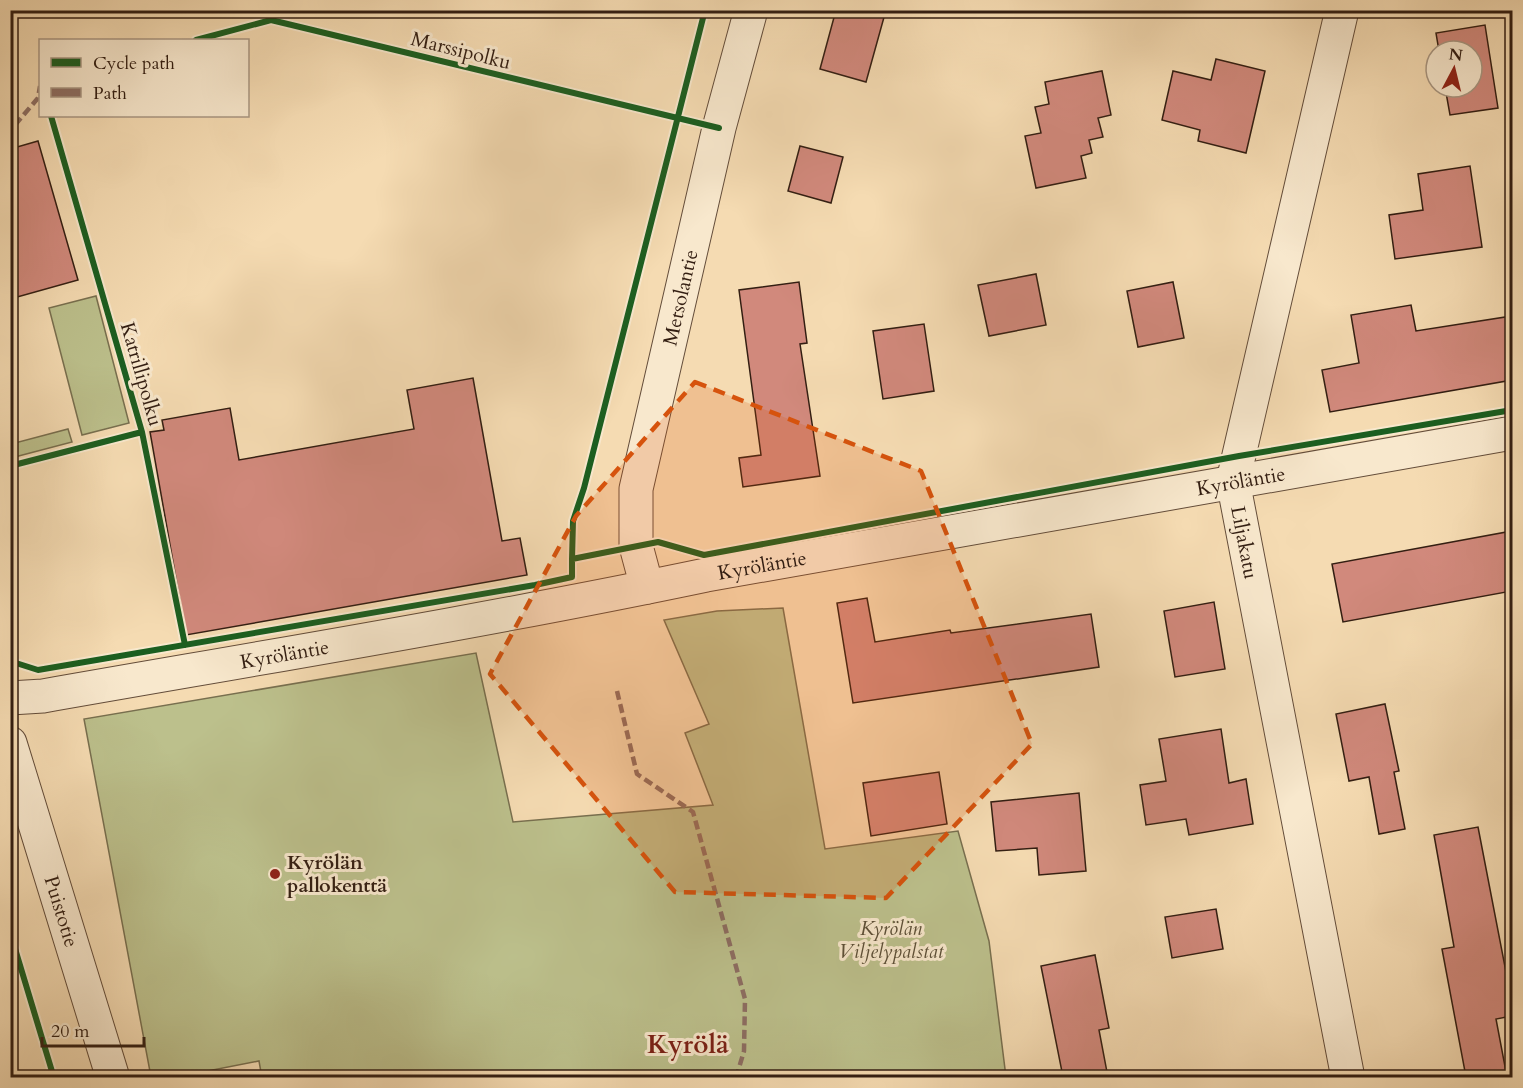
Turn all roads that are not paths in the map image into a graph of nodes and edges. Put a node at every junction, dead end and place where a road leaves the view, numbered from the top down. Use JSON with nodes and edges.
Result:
{"nodes":[{"id":1,"x":752,"y":10,"type":"edge"},
{"id":2,"x":1342,"y":10,"type":"edge"},
{"id":3,"x":1512,"y":433,"type":"edge"},
{"id":4,"x":1233,"y":481,"type":"junction"},
{"id":5,"x":647,"y":587,"type":"junction"},
{"id":6,"x":10,"y":698,"type":"edge"},
{"id":7,"x":10,"y":743,"type":"edge"},
{"id":8,"x":113,"y":1077,"type":"edge"},
{"id":9,"x":1348,"y":1077,"type":"edge"}],
"edges":[{"from":1,"to":5,"type":"street","name":"Metsolantie"},
{"from":2,"to":4,"type":"street","name":"Liljakatu"},
{"from":3,"to":4,"type":"street","name":"Kyröläntie"},
{"from":4,"to":5,"type":"street","name":"Kyröläntie"},
{"from":4,"to":9,"type":"street","name":"Liljakatu"},
{"from":5,"to":6,"type":"street","name":"Kyröläntie"},
{"from":7,"to":8,"type":"street","name":"Puistotie"}]}
